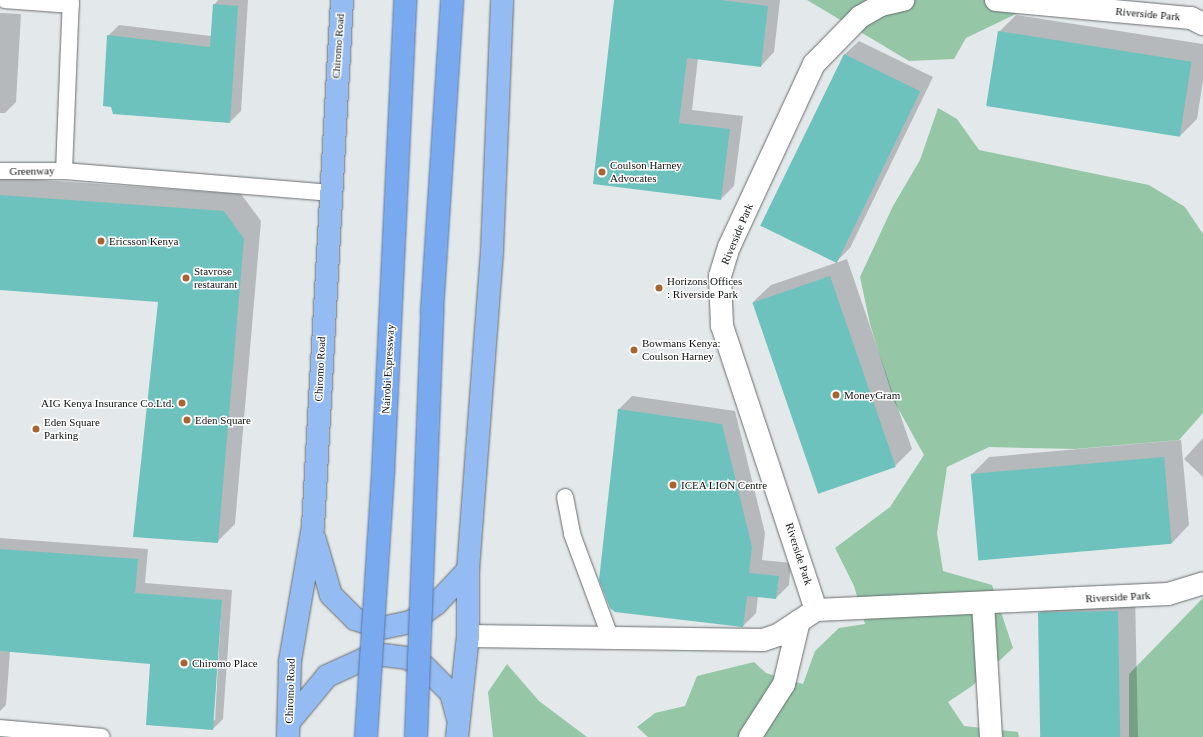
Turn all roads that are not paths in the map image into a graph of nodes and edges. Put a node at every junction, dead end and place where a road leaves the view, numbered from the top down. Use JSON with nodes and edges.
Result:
{"nodes":[{"id":1,"x":4,"y":0,"type":"edge"},
{"id":2,"x":342,"y":0,"type":"edge"},
{"id":3,"x":405,"y":0,"type":"edge"},
{"id":4,"x":452,"y":0,"type":"edge"},
{"id":5,"x":502,"y":0,"type":"edge"},
{"id":6,"x":903,"y":0,"type":"edge"},
{"id":7,"x":996,"y":0,"type":"edge"},
{"id":8,"x":31,"y":1,"type":"edge"},
{"id":9,"x":71,"y":2,"type":"edge"},
{"id":10,"x":879,"y":2,"type":"edge"},
{"id":11,"x":1203,"y":24,"type":"edge"},
{"id":12,"x":64,"y":171,"type":"junction"},
{"id":13,"x":0,"y":172,"type":"edge"},
{"id":14,"x":329,"y":193,"type":"junction"},
{"id":15,"x":565,"y":497,"type":"dead end"},
{"id":16,"x":313,"y":527,"type":"junction"},
{"id":17,"x":468,"y":570,"type":"junction"},
{"id":18,"x":1203,"y":583,"type":"edge"},
{"id":19,"x":983,"y":603,"type":"junction"},
{"id":20,"x":808,"y":616,"type":"junction"},
{"id":21,"x":468,"y":636,"type":"junction"},
{"id":22,"x":610,"y":636,"type":"junction"},
{"id":23,"x":0,"y":728,"type":"edge"},
{"id":24,"x":458,"y":729,"type":"edge"},
{"id":25,"x":289,"y":730,"type":"edge"},
{"id":26,"x":102,"y":737,"type":"edge"},
{"id":27,"x":366,"y":737,"type":"edge"},
{"id":28,"x":416,"y":737,"type":"edge"},
{"id":29,"x":750,"y":737,"type":"edge"},
{"id":30,"x":991,"y":737,"type":"edge"}],
"edges":[{"from":1,"to":8,"type":"lane"},
{"from":2,"to":14,"type":"highway","name":"Chiromo Road"},
{"from":3,"to":27,"type":"highway","name":"Nairobi Expressway","bridge":true},
{"from":4,"to":28,"type":"highway","bridge":true},
{"from":5,"to":17,"type":"highway"},
{"from":6,"to":10,"type":"street","name":"Riverside Park"},
{"from":7,"to":11,"type":"street","name":"Riverside Park"},
{"from":8,"to":9,"type":"lane"},
{"from":9,"to":12,"type":"lane"},
{"from":10,"to":20,"type":"street","name":"Riverside Park"},
{"from":12,"to":13,"type":"lane","name":"Greenway"},
{"from":12,"to":14,"type":"lane","name":"Greenway"},
{"from":14,"to":16,"type":"highway","name":"Chiromo Road"},
{"from":15,"to":22,"type":"lane"},
{"from":16,"to":17,"type":"highway"},
{"from":16,"to":25,"type":"highway","name":"Chiromo Road"},
{"from":17,"to":21,"type":"highway"},
{"from":18,"to":19,"type":"street","name":"Riverside Park"},
{"from":19,"to":20,"type":"street","name":"Riverside Park"},
{"from":19,"to":30,"type":"street"},
{"from":20,"to":22,"type":"street","name":"Riverside Park"},
{"from":20,"to":29,"type":"street"},
{"from":21,"to":22,"type":"street","name":"Riverside Park"},
{"from":21,"to":24,"type":"highway"},
{"from":23,"to":26,"type":"lane"},
{"from":24,"to":25,"type":"highway"}]}
